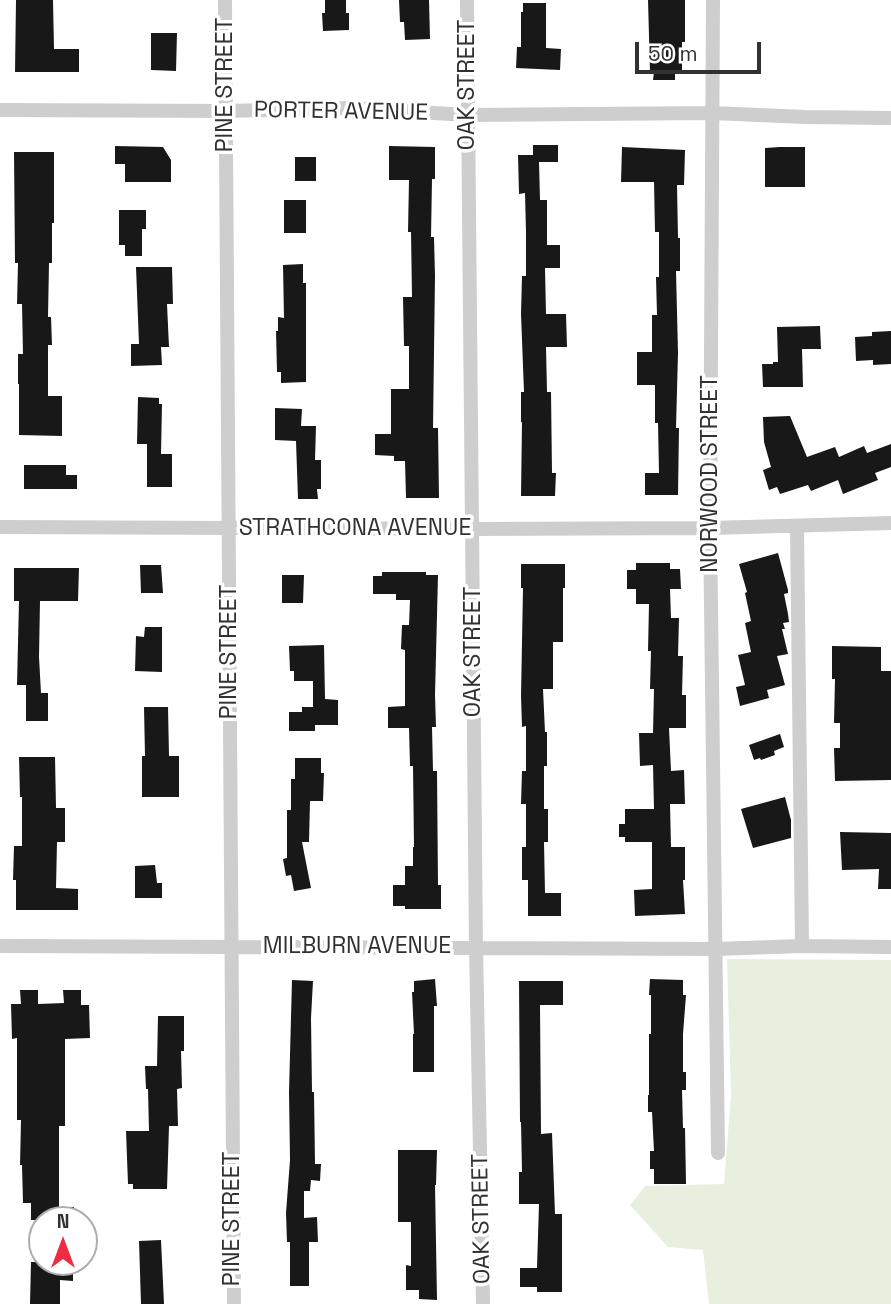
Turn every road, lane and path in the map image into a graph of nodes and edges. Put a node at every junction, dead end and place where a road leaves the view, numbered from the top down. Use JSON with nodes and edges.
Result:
{"nodes":[{"id":1,"x":225,"y":0,"type":"edge"},
{"id":2,"x":467,"y":0,"type":"edge"},
{"id":3,"x":713,"y":0,"type":"edge"},
{"id":4,"x":0,"y":110,"type":"edge"},
{"id":5,"x":226,"y":111,"type":"junction"},
{"id":6,"x":712,"y":113,"type":"junction"},
{"id":7,"x":468,"y":115,"type":"junction"},
{"id":8,"x":891,"y":118,"type":"edge"},
{"id":9,"x":891,"y":523,"type":"edge"},
{"id":10,"x":797,"y":526,"type":"junction"},
{"id":11,"x":0,"y":527,"type":"edge"},
{"id":12,"x":229,"y":528,"type":"junction"},
{"id":13,"x":710,"y":528,"type":"junction"},
{"id":14,"x":473,"y":529,"type":"junction"},
{"id":15,"x":0,"y":946,"type":"edge"},
{"id":16,"x":232,"y":946,"type":"junction"},
{"id":17,"x":802,"y":946,"type":"junction"},
{"id":18,"x":476,"y":947,"type":"junction"},
{"id":19,"x":891,"y":947,"type":"edge"},
{"id":20,"x":715,"y":948,"type":"junction"},
{"id":21,"x":718,"y":1153,"type":"dead end"},
{"id":22,"x":234,"y":1304,"type":"edge"},
{"id":23,"x":483,"y":1304,"type":"edge"}],
"edges":[{"from":1,"to":5,"type":"street","name":"PINE STREET"},
{"from":2,"to":7,"type":"street","name":"OAK STREET"},
{"from":3,"to":6,"type":"street","name":"NORWOOD STREET"},
{"from":4,"to":5,"type":"street","name":"PORTER AVENUE"},
{"from":5,"to":7,"type":"street","name":"PORTER AVENUE"},
{"from":5,"to":12,"type":"street","name":"PINE STREET"},
{"from":6,"to":7,"type":"street","name":"PORTER AVENUE"},
{"from":6,"to":8,"type":"street","name":"PORTER AVENUE"},
{"from":6,"to":13,"type":"street","name":"NORWOOD STREET"},
{"from":7,"to":14,"type":"street","name":"OAK STREET"},
{"from":9,"to":10,"type":"street","name":"STRATHCONA AVENUE"},
{"from":10,"to":13,"type":"street","name":"STRATHCONA AVENUE"},
{"from":10,"to":17,"type":"street"},
{"from":11,"to":12,"type":"street","name":"STRATHCONA AVENUE"},
{"from":12,"to":14,"type":"street","name":"STRATHCONA AVENUE"},
{"from":12,"to":16,"type":"street","name":"PINE STREET"},
{"from":13,"to":14,"type":"street","name":"STRATHCONA AVENUE"},
{"from":13,"to":20,"type":"street","name":"NORWOOD STREET"},
{"from":14,"to":18,"type":"street","name":"OAK STREET"},
{"from":15,"to":16,"type":"street","name":"MILBURN AVENUE"},
{"from":16,"to":18,"type":"street","name":"MILBURN AVENUE"},
{"from":16,"to":22,"type":"street","name":"PINE STREET"},
{"from":17,"to":19,"type":"street"},
{"from":17,"to":20,"type":"street"},
{"from":18,"to":20,"type":"street","name":"MILBURN AVENUE"},
{"from":18,"to":23,"type":"street","name":"OAK STREET"},
{"from":20,"to":21,"type":"street","name":"NORWOOD STREET"}]}
